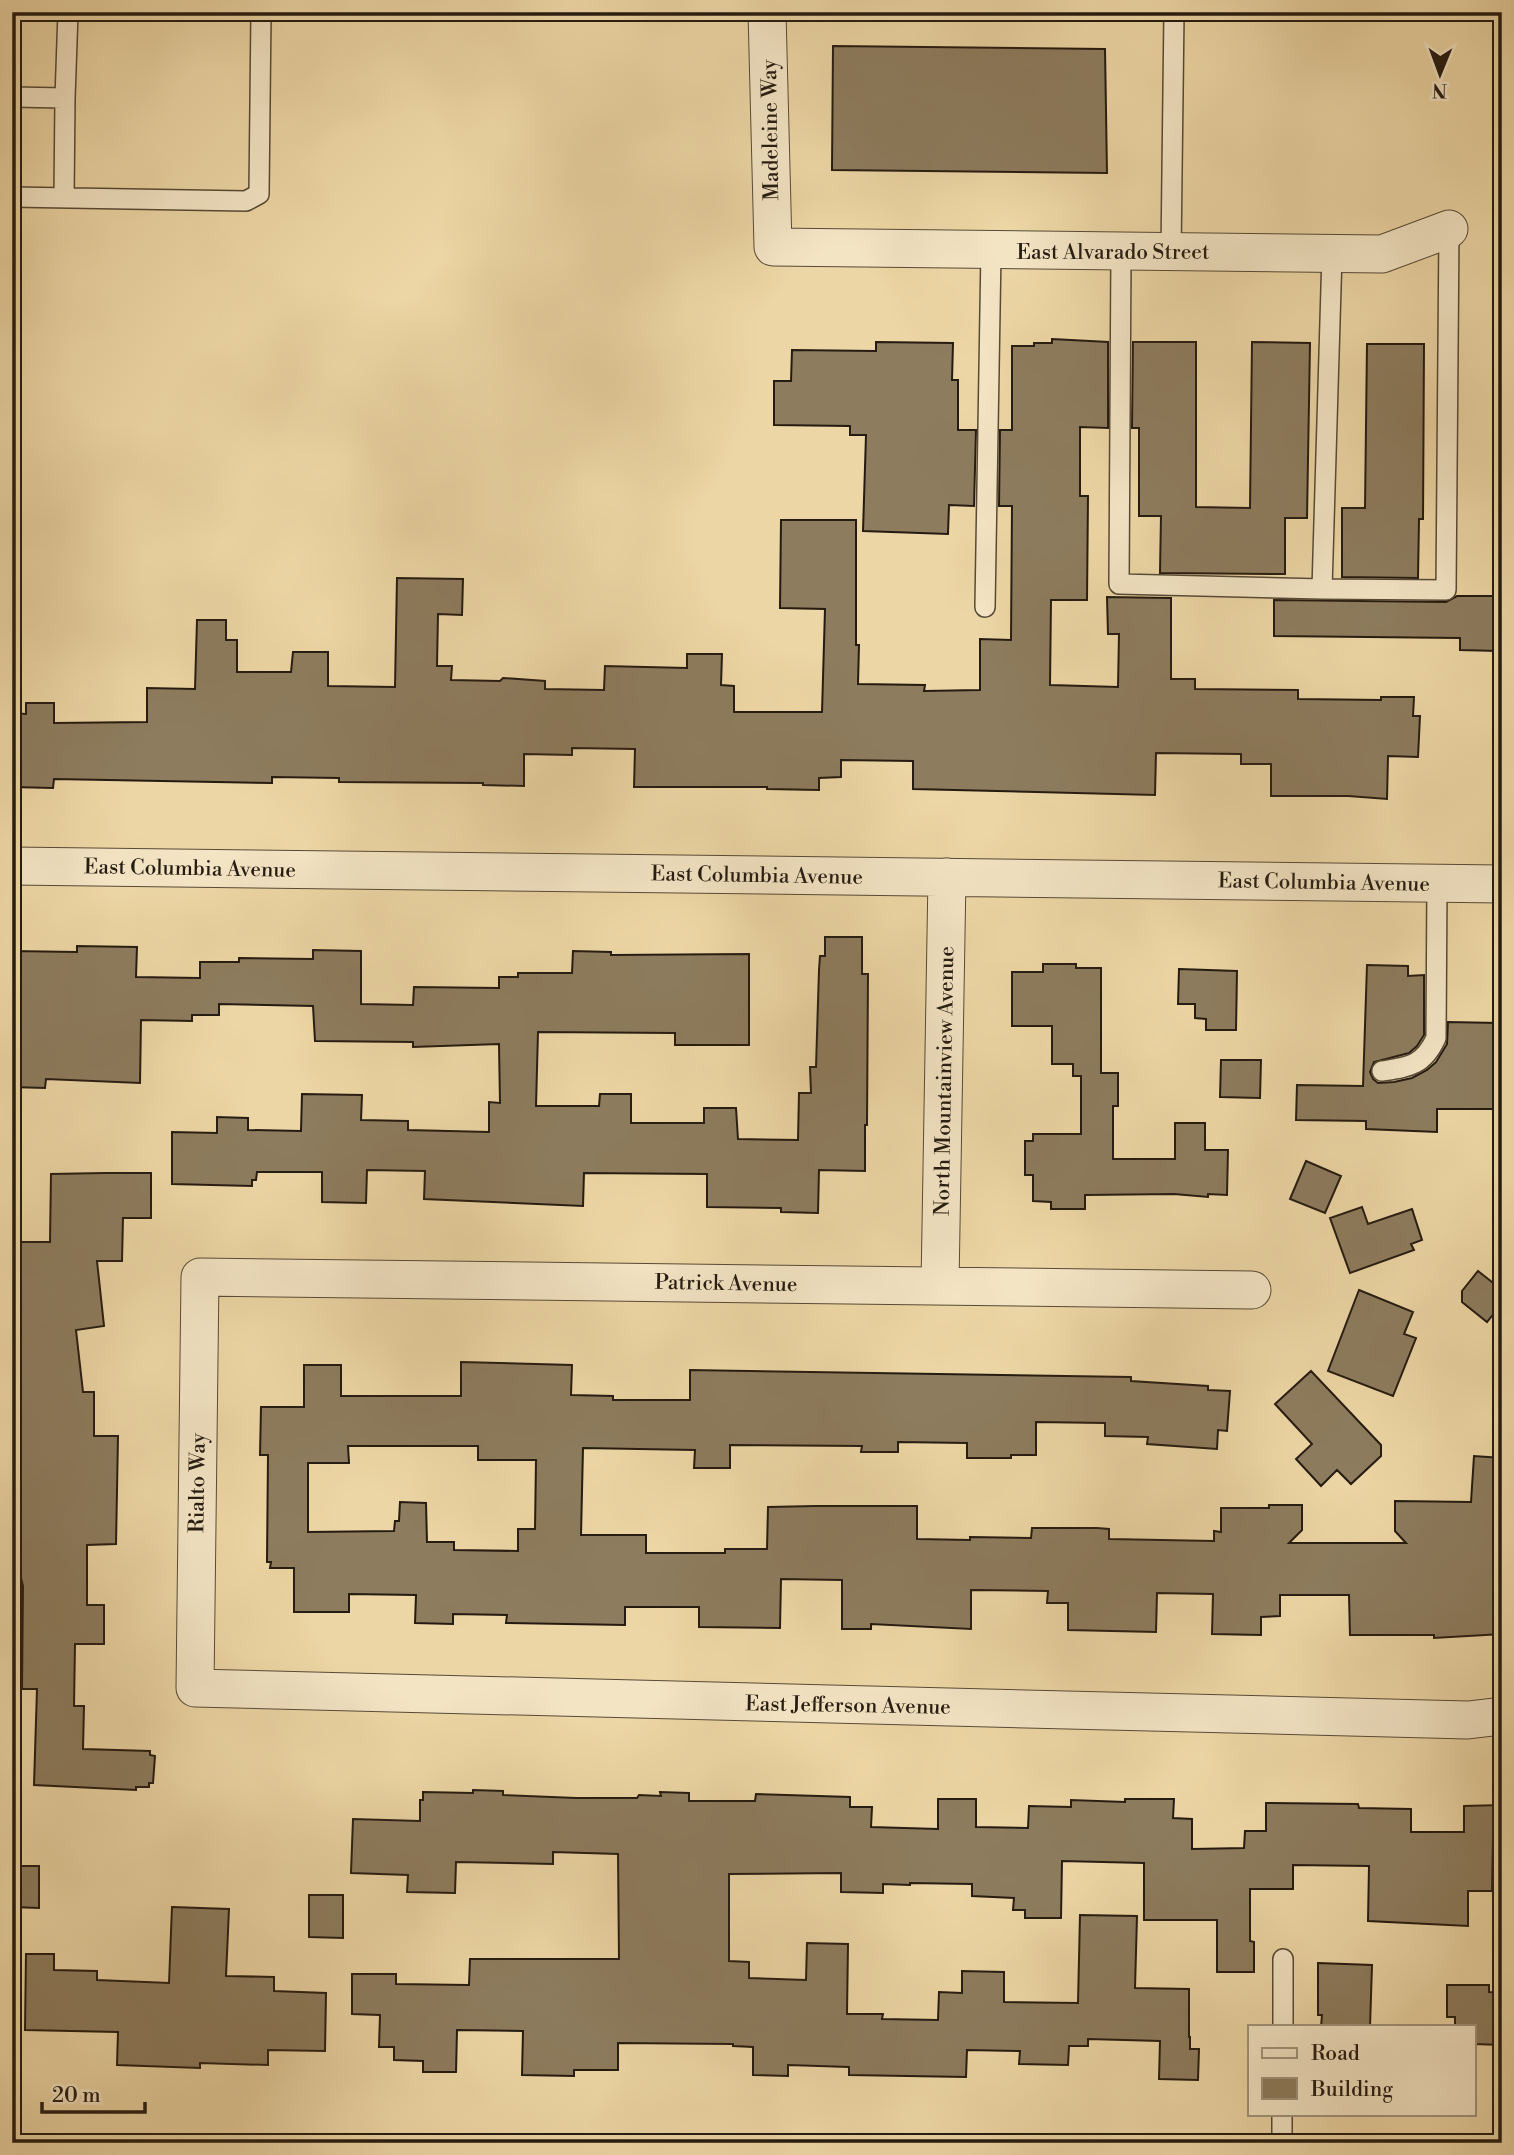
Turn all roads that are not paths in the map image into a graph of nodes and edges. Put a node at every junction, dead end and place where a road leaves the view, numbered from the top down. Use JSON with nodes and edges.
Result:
{"nodes":[{"id":1,"x":68,"y":12,"type":"edge"},
{"id":2,"x":261,"y":12,"type":"edge"},
{"id":3,"x":767,"y":12,"type":"edge"},
{"id":4,"x":1174,"y":12,"type":"edge"},
{"id":5,"x":12,"y":97,"type":"edge"},
{"id":6,"x":65,"y":98,"type":"junction"},
{"id":7,"x":12,"y":197,"type":"edge"},
{"id":8,"x":64,"y":198,"type":"junction"},
{"id":9,"x":1449,"y":229,"type":"joint"},
{"id":10,"x":773,"y":247,"type":"joint"},
{"id":11,"x":991,"y":251,"type":"junction"},
{"id":12,"x":1121,"y":252,"type":"junction"},
{"id":13,"x":1171,"y":253,"type":"junction"},
{"id":14,"x":1332,"y":254,"type":"junction"},
{"id":15,"x":1322,"y":589,"type":"junction"},
{"id":16,"x":985,"y":607,"type":"dead end"},
{"id":17,"x":12,"y":866,"type":"edge"},
{"id":18,"x":947,"y":877,"type":"junction"},
{"id":19,"x":1437,"y":883,"type":"junction"},
{"id":20,"x":1502,"y":884,"type":"edge"},
{"id":21,"x":1382,"y":1071,"type":"dead end"},
{"id":22,"x":200,"y":1278,"type":"joint"},
{"id":23,"x":940,"y":1285,"type":"junction"},
{"id":24,"x":1252,"y":1290,"type":"dead end"},
{"id":25,"x":195,"y":1688,"type":"joint"},
{"id":26,"x":1502,"y":1716,"type":"edge"},
{"id":27,"x":1283,"y":1959,"type":"dead end"},
{"id":28,"x":1283,"y":2025,"type":"edge"},
{"id":29,"x":1282,"y":2116,"type":"edge"},
{"id":30,"x":1282,"y":2143,"type":"edge"}],
"edges":[{"from":1,"to":6,"type":"lane"},
{"from":2,"to":8,"type":"lane"},
{"from":3,"to":10,"type":"street","name":"Madeleine Way"},
{"from":4,"to":13,"type":"lane"},
{"from":5,"to":6,"type":"lane"},
{"from":6,"to":8,"type":"lane"},
{"from":7,"to":8,"type":"lane"},
{"from":9,"to":14,"type":"street","name":"East Alvarado Street"},
{"from":9,"to":15,"type":"lane"},
{"from":10,"to":11,"type":"street","name":"East Alvarado Street"},
{"from":11,"to":12,"type":"street","name":"East Alvarado Street"},
{"from":11,"to":16,"type":"lane"},
{"from":12,"to":13,"type":"street","name":"East Alvarado Street"},
{"from":12,"to":15,"type":"lane"},
{"from":13,"to":14,"type":"street","name":"East Alvarado Street"},
{"from":14,"to":15,"type":"lane"},
{"from":17,"to":18,"type":"street","name":"East Columbia Avenue"},
{"from":18,"to":19,"type":"street","name":"East Columbia Avenue"},
{"from":18,"to":23,"type":"street","name":"North Mountainview Avenue"},
{"from":19,"to":20,"type":"street","name":"East Columbia Avenue"},
{"from":19,"to":21,"type":"lane"},
{"from":22,"to":23,"type":"street","name":"Patrick Avenue"},
{"from":22,"to":25,"type":"street","name":"Rialto Way"},
{"from":23,"to":24,"type":"street","name":"Patrick Avenue"},
{"from":25,"to":26,"type":"street","name":"East Jefferson Avenue"},
{"from":27,"to":28,"type":"lane"},
{"from":29,"to":30,"type":"lane"}]}
